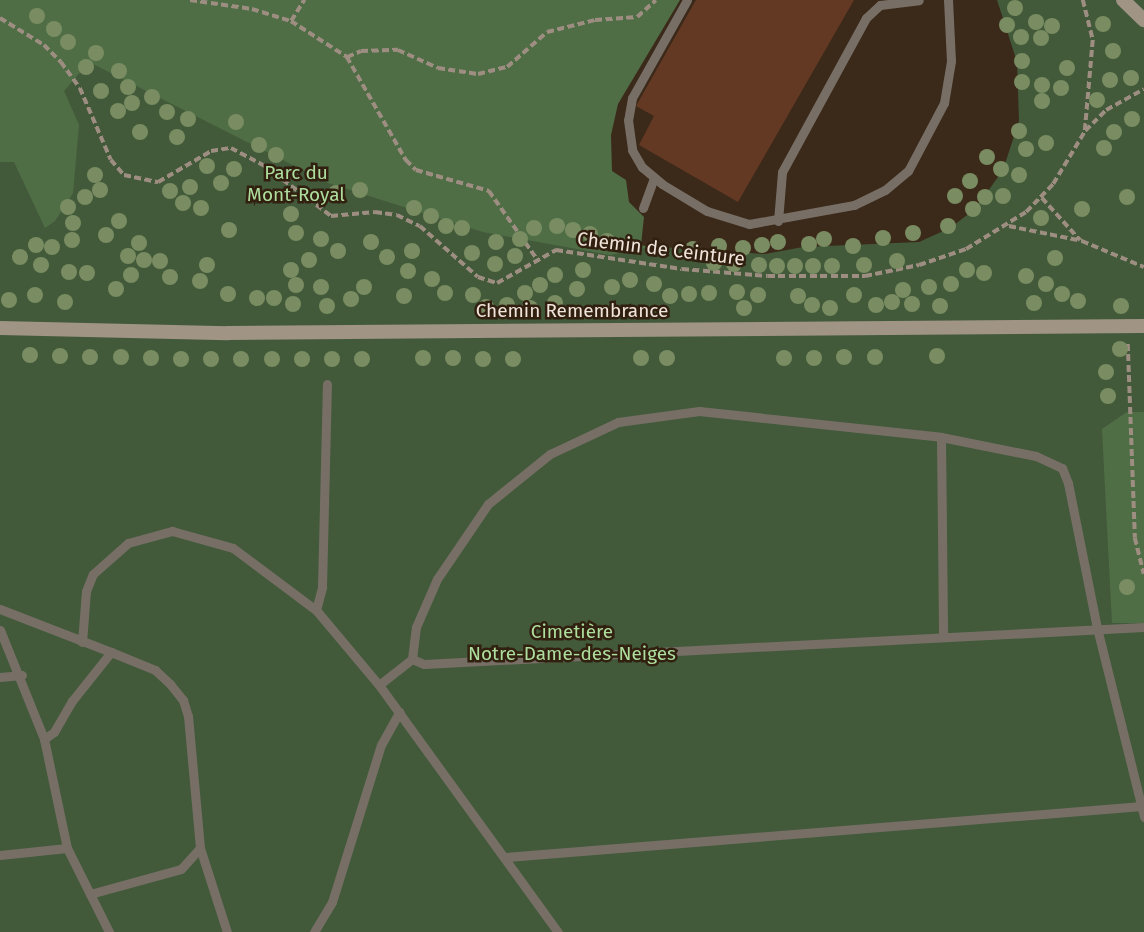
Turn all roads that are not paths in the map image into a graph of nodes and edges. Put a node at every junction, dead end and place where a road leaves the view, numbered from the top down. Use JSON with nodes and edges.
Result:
{"nodes":[{"id":1,"x":687,"y":0,"type":"edge"},
{"id":2,"x":919,"y":0,"type":"edge"},
{"id":3,"x":948,"y":0,"type":"edge"},
{"id":4,"x":1123,"y":0,"type":"edge"},
{"id":5,"x":1144,"y":20,"type":"edge"},
{"id":6,"x":654,"y":178,"type":"junction"},
{"id":7,"x":643,"y":208,"type":"dead end"},
{"id":8,"x":778,"y":221,"type":"junction"},
{"id":9,"x":1144,"y":326,"type":"edge"},
{"id":10,"x":0,"y":328,"type":"edge"},
{"id":11,"x":327,"y":384,"type":"dead end"},
{"id":12,"x":941,"y":437,"type":"junction"},
{"id":13,"x":0,"y":609,"type":"edge"},
{"id":14,"x":316,"y":610,"type":"junction"},
{"id":15,"x":1144,"y":627,"type":"edge"},
{"id":16,"x":1097,"y":628,"type":"junction"},
{"id":17,"x":0,"y":630,"type":"edge"},
{"id":18,"x":943,"y":636,"type":"junction"},
{"id":19,"x":82,"y":642,"type":"junction"},
{"id":20,"x":111,"y":652,"type":"junction"},
{"id":21,"x":412,"y":659,"type":"junction"},
{"id":22,"x":22,"y":675,"type":"junction"},
{"id":23,"x":0,"y":677,"type":"edge"},
{"id":24,"x":379,"y":685,"type":"junction"},
{"id":25,"x":399,"y":712,"type":"junction"},
{"id":26,"x":44,"y":739,"type":"junction"},
{"id":27,"x":1142,"y":806,"type":"junction"},
{"id":28,"x":1144,"y":817,"type":"edge"},
{"id":29,"x":67,"y":848,"type":"junction"},
{"id":30,"x":200,"y":848,"type":"junction"},
{"id":31,"x":0,"y":855,"type":"edge"},
{"id":32,"x":506,"y":857,"type":"junction"},
{"id":33,"x":90,"y":894,"type":"junction"},
{"id":34,"x":109,"y":932,"type":"edge"},
{"id":35,"x":227,"y":932,"type":"edge"},
{"id":36,"x":314,"y":932,"type":"edge"},
{"id":37,"x":558,"y":932,"type":"edge"}],
"edges":[{"from":1,"to":6,"type":"lane"},
{"from":2,"to":8,"type":"lane"},
{"from":3,"to":8,"type":"lane"},
{"from":4,"to":5,"type":"street"},
{"from":6,"to":7,"type":"lane"},
{"from":6,"to":8,"type":"lane"},
{"from":9,"to":10,"type":"street","name":"Chemin Remembrance"},
{"from":11,"to":14,"type":"lane"},
{"from":12,"to":16,"type":"lane"},
{"from":12,"to":18,"type":"lane"},
{"from":12,"to":21,"type":"lane"},
{"from":13,"to":19,"type":"lane"},
{"from":14,"to":19,"type":"lane"},
{"from":14,"to":24,"type":"lane"},
{"from":15,"to":16,"type":"lane"},
{"from":16,"to":18,"type":"lane"},
{"from":16,"to":27,"type":"lane"},
{"from":17,"to":22,"type":"lane"},
{"from":18,"to":21,"type":"lane"},
{"from":19,"to":20,"type":"lane"},
{"from":20,"to":26,"type":"lane"},
{"from":20,"to":30,"type":"lane"},
{"from":21,"to":24,"type":"lane"},
{"from":22,"to":23,"type":"lane"},
{"from":22,"to":26,"type":"lane"},
{"from":24,"to":25,"type":"lane"},
{"from":25,"to":32,"type":"lane"},
{"from":25,"to":36,"type":"lane"},
{"from":26,"to":29,"type":"lane"},
{"from":27,"to":28,"type":"lane"},
{"from":27,"to":32,"type":"lane"},
{"from":29,"to":31,"type":"lane"},
{"from":29,"to":33,"type":"lane"},
{"from":30,"to":33,"type":"lane"},
{"from":30,"to":35,"type":"lane"},
{"from":32,"to":37,"type":"lane"},
{"from":33,"to":34,"type":"lane"}]}
